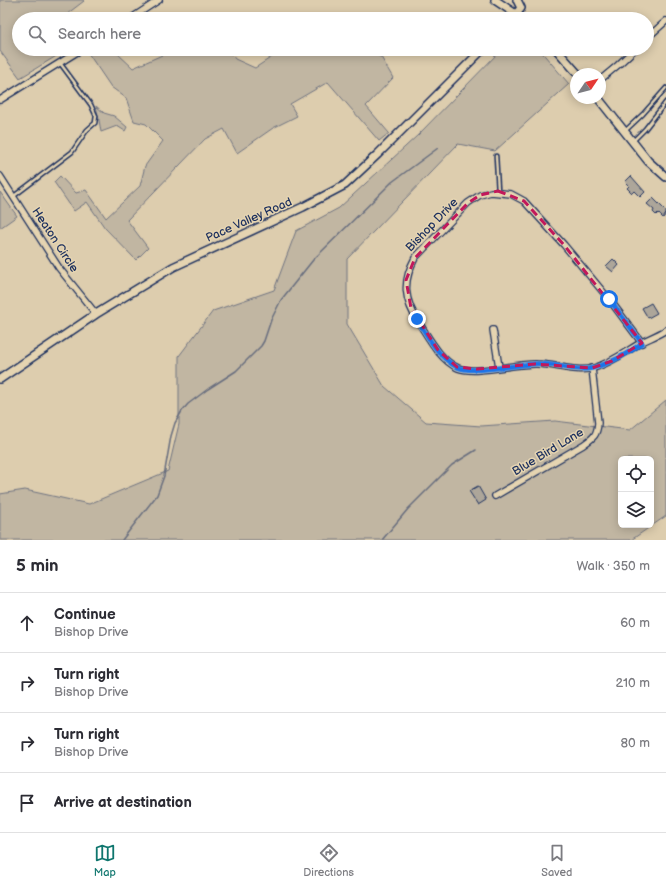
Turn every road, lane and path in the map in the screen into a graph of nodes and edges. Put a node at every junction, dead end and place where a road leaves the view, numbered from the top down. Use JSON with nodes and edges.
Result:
{"nodes":[{"id":1,"x":159,"y":0,"type":"edge"},
{"id":2,"x":495,"y":0,"type":"edge"},
{"id":3,"x":517,"y":0,"type":"edge"},
{"id":4,"x":141,"y":12,"type":"edge"},
{"id":5,"x":508,"y":12,"type":"edge"},
{"id":6,"x":518,"y":12,"type":"edge"},
{"id":7,"x":666,"y":21,"type":"edge"},
{"id":8,"x":654,"y":32,"type":"edge"},
{"id":9,"x":70,"y":56,"type":"edge"},
{"id":10,"x":476,"y":56,"type":"edge"},
{"id":11,"x":562,"y":56,"type":"edge"},
{"id":12,"x":628,"y":56,"type":"edge"},
{"id":13,"x":60,"y":62,"type":"junction"},
{"id":14,"x":573,"y":68,"type":"edge"},
{"id":15,"x":606,"y":75,"type":"edge"},
{"id":16,"x":666,"y":88,"type":"edge"},
{"id":17,"x":0,"y":100,"type":"edge"},
{"id":18,"x":666,"y":102,"type":"edge"},
{"id":19,"x":603,"y":104,"type":"edge"},
{"id":20,"x":624,"y":131,"type":"junction"},
{"id":21,"x":632,"y":141,"type":"junction"},
{"id":22,"x":496,"y":156,"type":"dead end"},
{"id":23,"x":0,"y":176,"type":"edge"},
{"id":24,"x":666,"y":177,"type":"edge"},
{"id":25,"x":498,"y":192,"type":"junction"},
{"id":26,"x":14,"y":196,"type":"junction"},
{"id":27,"x":96,"y":314,"type":"junction"},
{"id":28,"x":493,"y":330,"type":"dead end"},
{"id":29,"x":666,"y":330,"type":"edge"},
{"id":30,"x":642,"y":343,"type":"junction"},
{"id":31,"x":498,"y":367,"type":"junction"},
{"id":32,"x":592,"y":368,"type":"junction"},
{"id":33,"x":0,"y":379,"type":"edge"},
{"id":34,"x":494,"y":496,"type":"dead end"}],
"edges":[{"from":1,"to":4,"type":"street"},
{"from":2,"to":5,"type":"street"},
{"from":3,"to":6,"type":"street"},
{"from":7,"to":8,"type":"street"},
{"from":9,"to":13,"type":"street"},
{"from":10,"to":27,"type":"street","name":"Pace Valley Road"},
{"from":11,"to":14,"type":"street"},
{"from":12,"to":15,"type":"street"},
{"from":13,"to":17,"type":"street"},
{"from":13,"to":26,"type":"lane"},
{"from":16,"to":20,"type":"lane"},
{"from":18,"to":21,"type":"lane"},
{"from":19,"to":20,"type":"street"},
{"from":20,"to":21,"type":"street"},
{"from":21,"to":24,"type":"street"},
{"from":22,"to":25,"type":"lane"},
{"from":23,"to":26,"type":"street","name":"Heaton Circle"},
{"from":25,"to":30,"type":"street","name":"Bishop Drive"},
{"from":25,"to":31,"type":"street","name":"Bishop Drive"},
{"from":26,"to":27,"type":"street","name":"Heaton Circle"},
{"from":27,"to":33,"type":"street","name":"Pace Valley Road"},
{"from":28,"to":31,"type":"street"},
{"from":29,"to":30,"type":"street","name":"Bishop Drive"},
{"from":30,"to":32,"type":"street","name":"Bishop Drive"},
{"from":31,"to":32,"type":"street","name":"Bishop Drive"},
{"from":32,"to":34,"type":"street","name":"Blue Bird Lane"}]}
